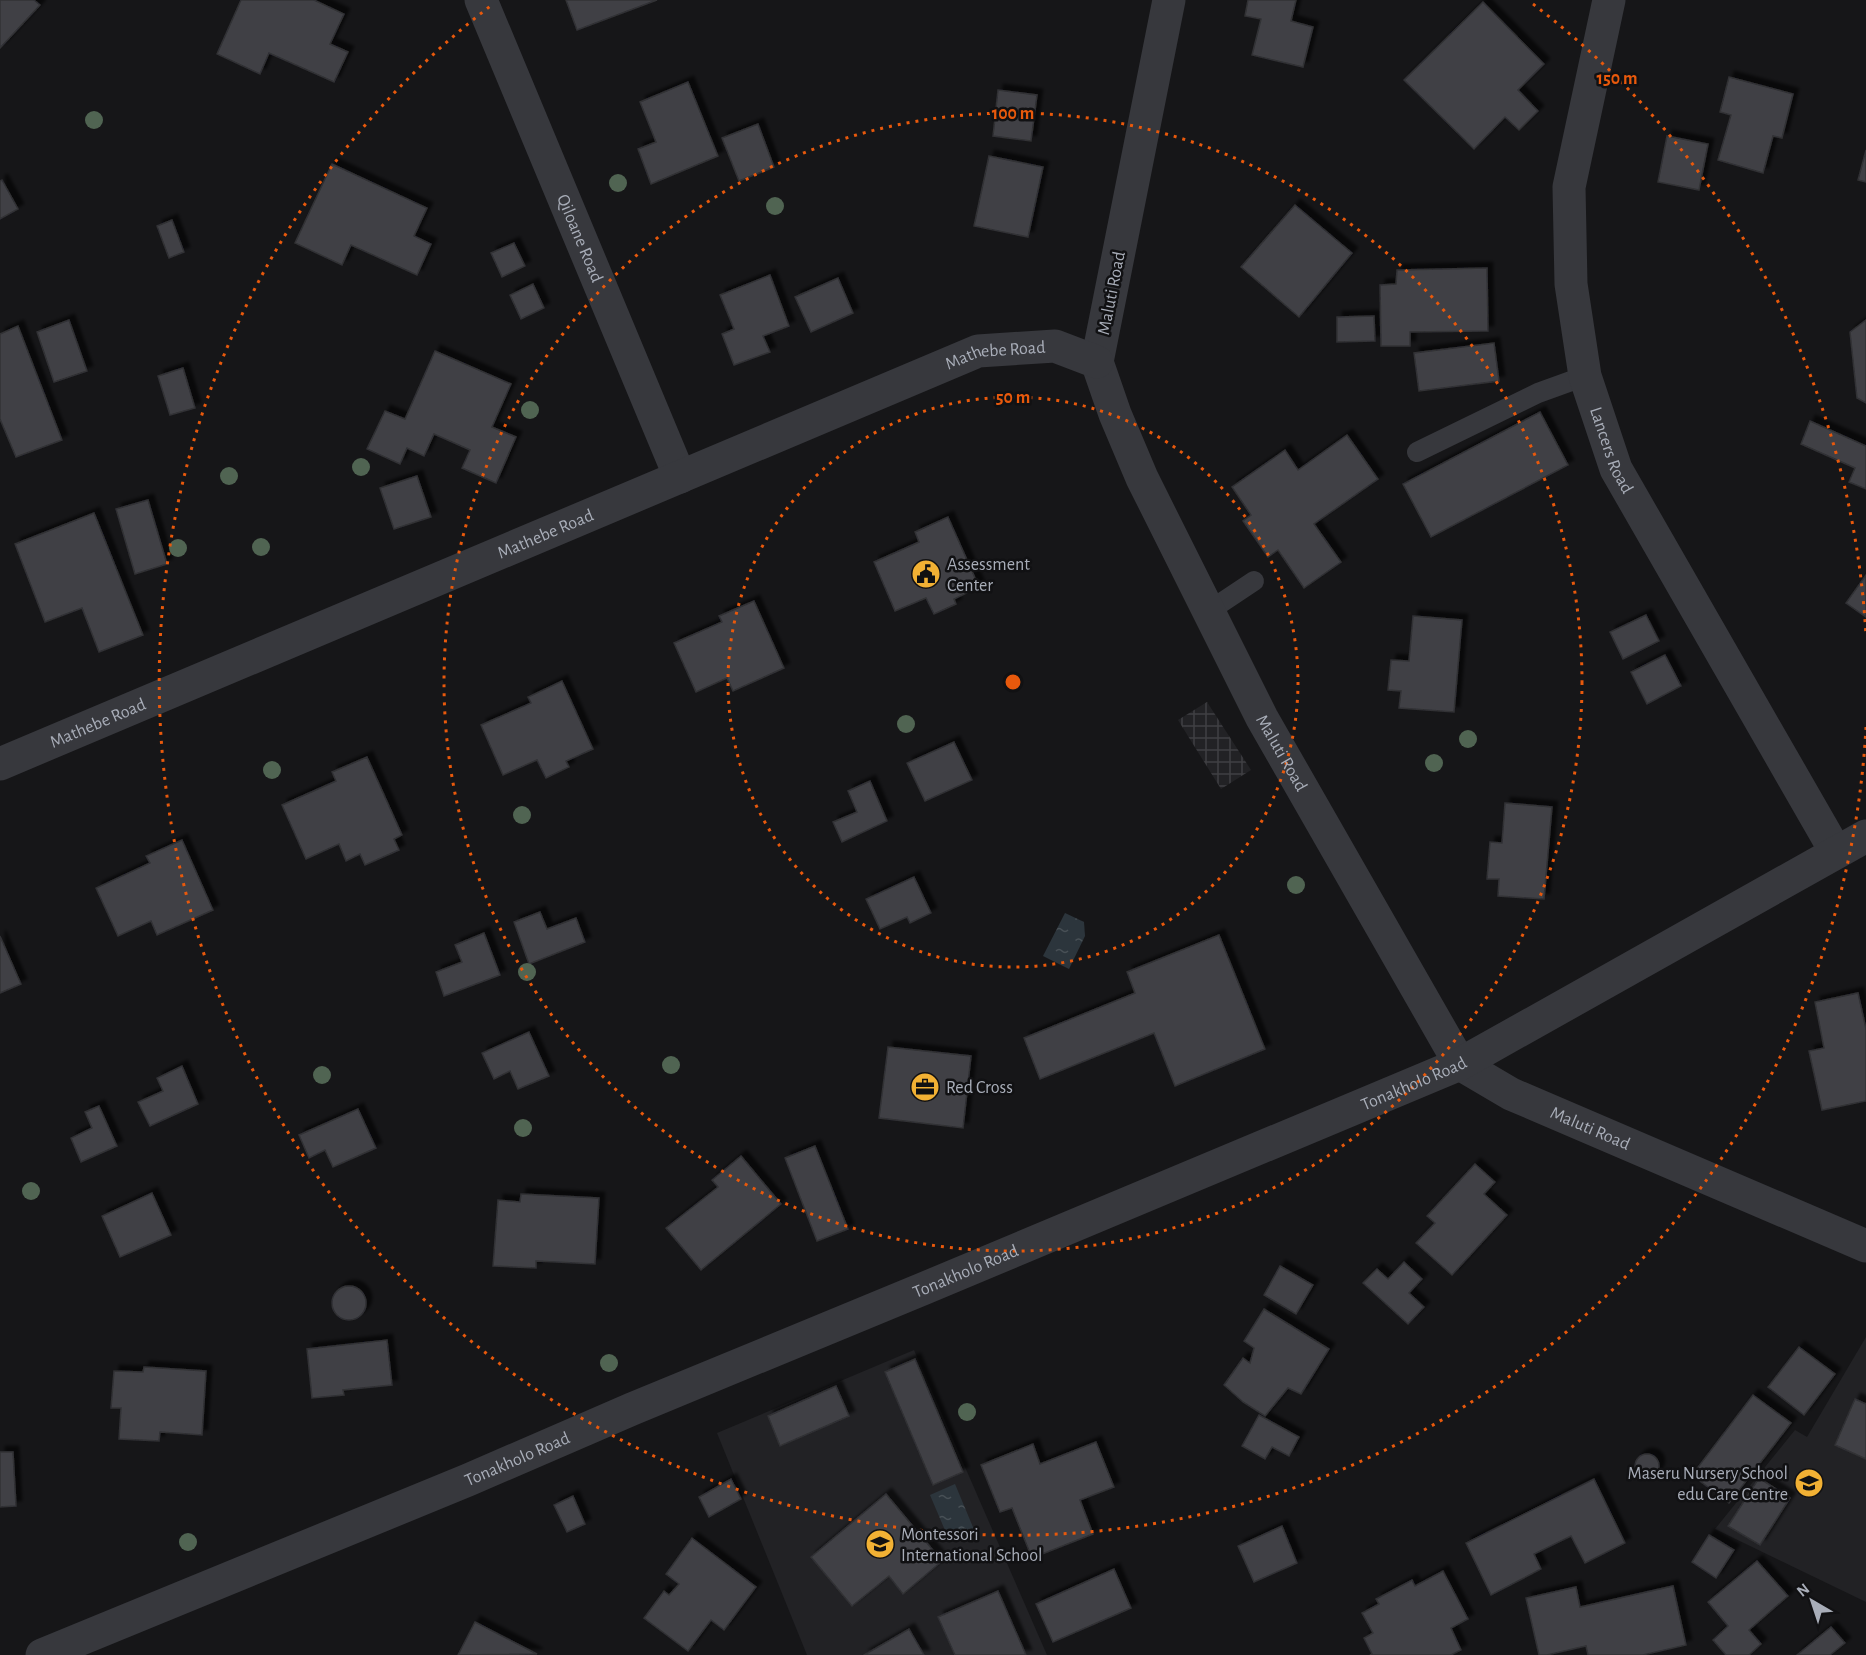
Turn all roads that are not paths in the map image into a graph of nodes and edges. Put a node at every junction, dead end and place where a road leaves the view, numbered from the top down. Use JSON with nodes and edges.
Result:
{"nodes":[{"id":1,"x":481,"y":0,"type":"edge"},
{"id":2,"x":1169,"y":0,"type":"edge"},
{"id":3,"x":1609,"y":0,"type":"edge"},
{"id":4,"x":1098,"y":362,"type":"junction"},
{"id":5,"x":1585,"y":376,"type":"junction"},
{"id":6,"x":1417,"y":452,"type":"dead end"},
{"id":7,"x":680,"y":477,"type":"junction"},
{"id":8,"x":1254,"y":581,"type":"dead end"},
{"id":9,"x":1209,"y":611,"type":"junction"},
{"id":10,"x":0,"y":764,"type":"edge"},
{"id":11,"x":1866,"y":836,"type":"edge"},
{"id":12,"x":1836,"y":852,"type":"junction"},
{"id":13,"x":1460,"y":1064,"type":"junction"},
{"id":14,"x":1866,"y":1246,"type":"edge"},
{"id":15,"x":42,"y":1655,"type":"edge"}],
"edges":[{"from":1,"to":7,"type":"street","name":"Qiloane Road"},
{"from":2,"to":4,"type":"street","name":"Maluti Road"},
{"from":3,"to":5,"type":"street","name":"Lancers Road"},
{"from":4,"to":7,"type":"street","name":"Mathebe Road"},
{"from":4,"to":9,"type":"street","name":"Maluti Road"},
{"from":5,"to":6,"type":"lane"},
{"from":5,"to":12,"type":"street","name":"Lancers Road"},
{"from":7,"to":10,"type":"street","name":"Mathebe Road"},
{"from":8,"to":9,"type":"lane"},
{"from":9,"to":13,"type":"street","name":"Maluti Road"},
{"from":11,"to":12,"type":"street","name":"Tonakholo Road"},
{"from":12,"to":13,"type":"street","name":"Tonakholo Road"},
{"from":13,"to":14,"type":"street","name":"Maluti Road"},
{"from":13,"to":15,"type":"street","name":"Tonakholo Road"}]}
